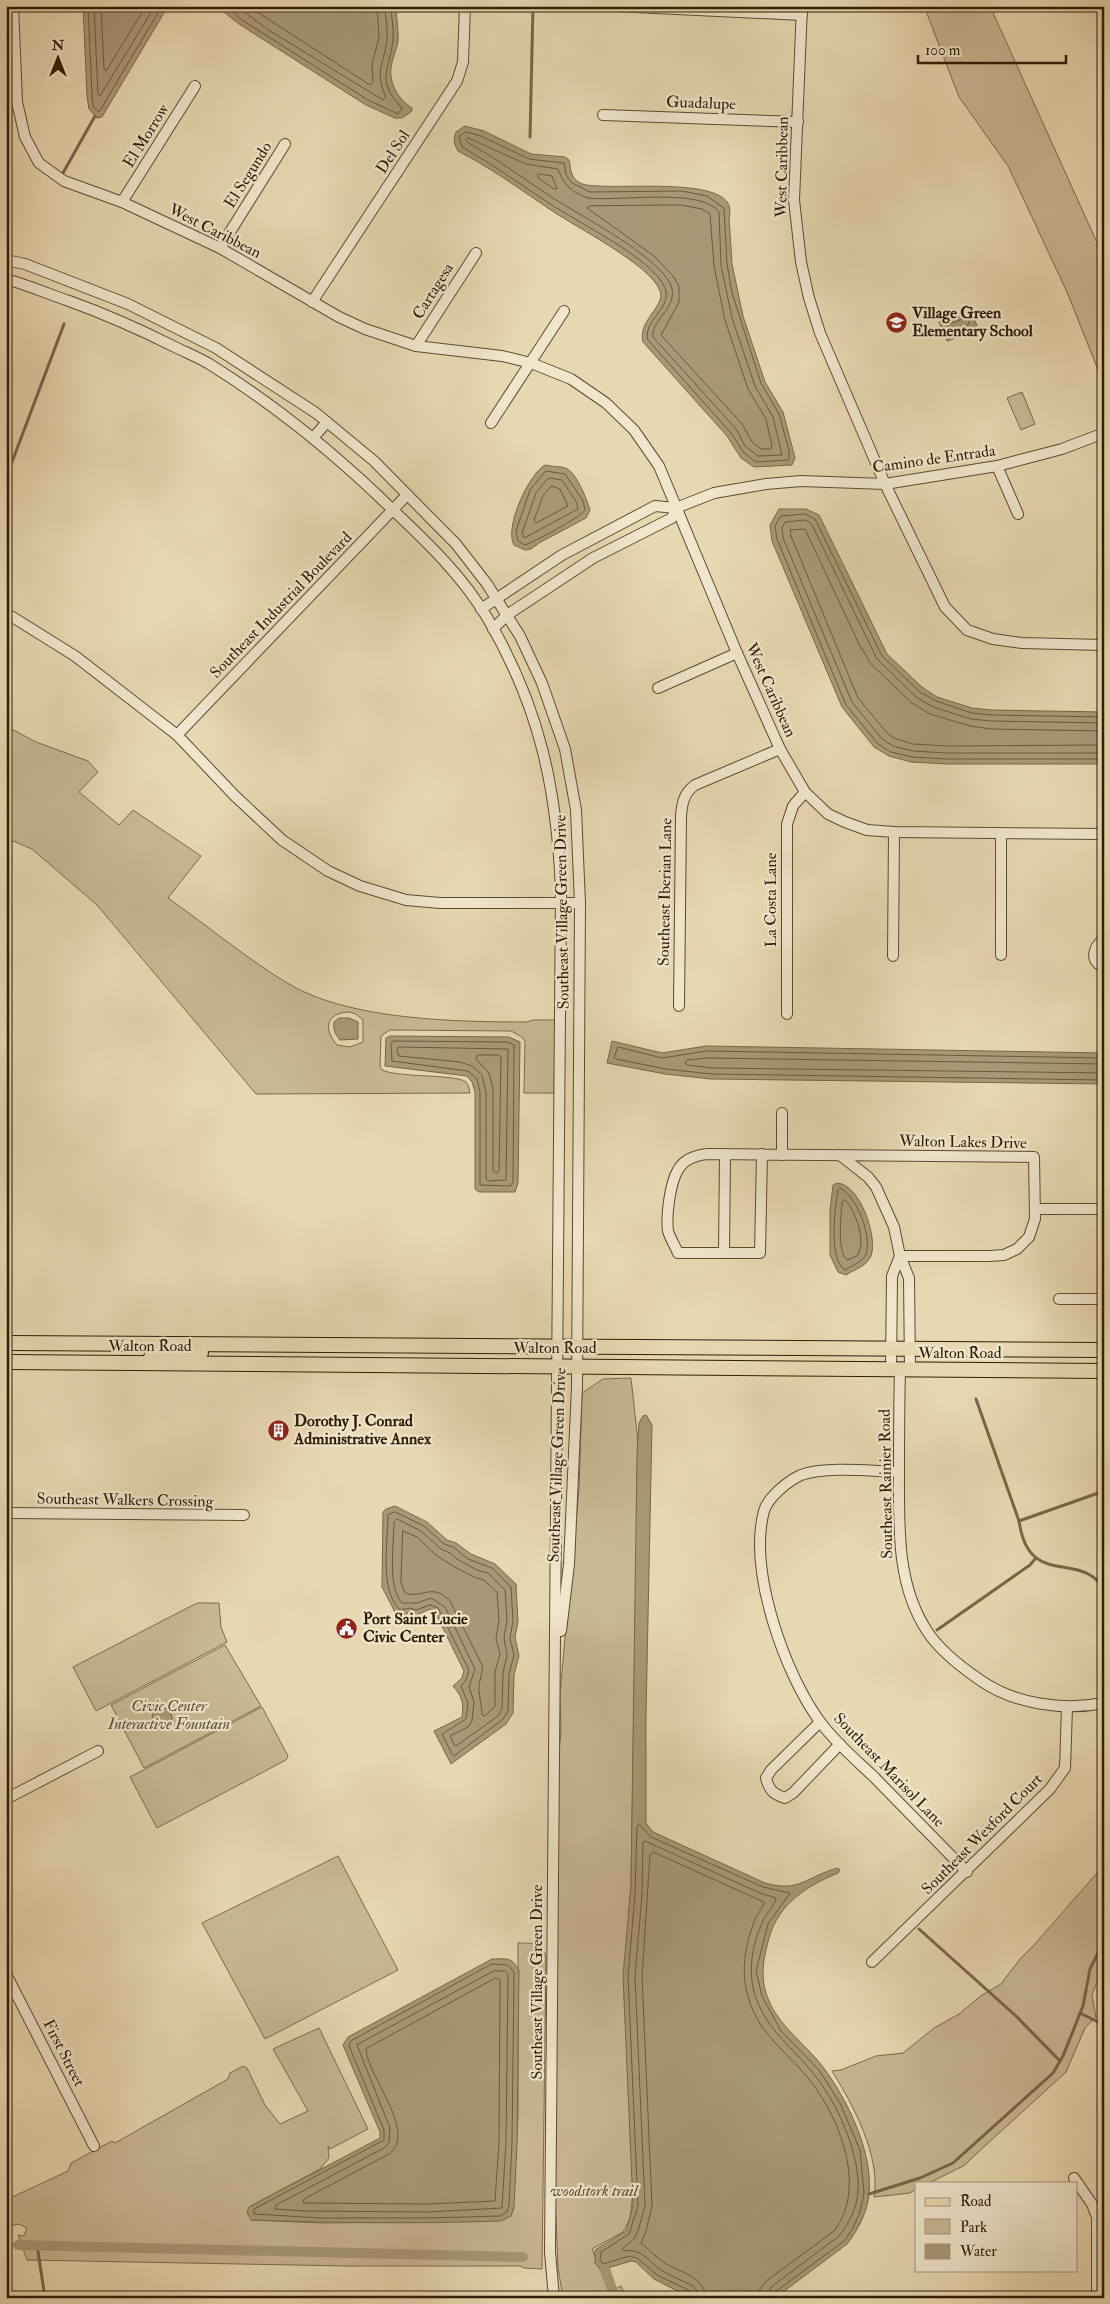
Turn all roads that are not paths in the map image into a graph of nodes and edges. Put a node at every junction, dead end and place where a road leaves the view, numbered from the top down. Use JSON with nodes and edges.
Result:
{"nodes":[{"id":1,"x":13,"y":6,"type":"edge"},
{"id":2,"x":465,"y":6,"type":"edge"},
{"id":3,"x":614,"y":6,"type":"edge"},
{"id":4,"x":802,"y":11,"type":"edge"},
{"id":5,"x":195,"y":86,"type":"dead end"},
{"id":6,"x":603,"y":114,"type":"dead end"},
{"id":7,"x":798,"y":122,"type":"junction"},
{"id":8,"x":285,"y":144,"type":"dead end"},
{"id":9,"x":122,"y":202,"type":"junction"},
{"id":10,"x":220,"y":248,"type":"junction"},
{"id":11,"x":476,"y":253,"type":"dead end"},
{"id":12,"x":6,"y":260,"type":"edge"},
{"id":13,"x":6,"y":279,"type":"edge"},
{"id":14,"x":312,"y":302,"type":"junction"},
{"id":15,"x":564,"y":312,"type":"dead end"},
{"id":16,"x":416,"y":346,"type":"junction"},
{"id":17,"x":532,"y":363,"type":"junction"},
{"id":18,"x":327,"y":422,"type":"junction"},
{"id":19,"x":491,"y":423,"type":"dead end"},
{"id":20,"x":1104,"y":433,"type":"edge"},
{"id":21,"x":313,"y":438,"type":"junction"},
{"id":22,"x":997,"y":466,"type":"junction"},
{"id":23,"x":884,"y":484,"type":"junction"},
{"id":24,"x":406,"y":496,"type":"junction"},
{"id":25,"x":676,"y":508,"type":"junction"},
{"id":26,"x":393,"y":509,"type":"junction"},
{"id":27,"x":1018,"y":514,"type":"dead end"},
{"id":28,"x":497,"y":599,"type":"junction"},
{"id":29,"x":481,"y":609,"type":"junction"},
{"id":30,"x":6,"y":613,"type":"edge"},
{"id":31,"x":507,"y":615,"type":"junction"},
{"id":32,"x":493,"y":629,"type":"junction"},
{"id":33,"x":1104,"y":644,"type":"edge"},
{"id":34,"x":737,"y":653,"type":"junction"},
{"id":35,"x":658,"y":688,"type":"dead end"},
{"id":36,"x":177,"y":735,"type":"junction"},
{"id":37,"x":780,"y":749,"type":"junction"},
{"id":38,"x":805,"y":792,"type":"junction"},
{"id":39,"x":894,"y":832,"type":"junction"},
{"id":40,"x":1001,"y":834,"type":"junction"},
{"id":41,"x":1104,"y":834,"type":"edge"},
{"id":42,"x":561,"y":903,"type":"junction"},
{"id":43,"x":580,"y":903,"type":"junction"},
{"id":44,"x":1104,"y":939,"type":"edge"},
{"id":45,"x":1001,"y":955,"type":"dead end"},
{"id":46,"x":893,"y":956,"type":"dead end"},
{"id":47,"x":1104,"y":967,"type":"edge"},
{"id":48,"x":679,"y":1006,"type":"dead end"},
{"id":49,"x":787,"y":1014,"type":"dead end"},
{"id":50,"x":782,"y":1113,"type":"dead end"},
{"id":51,"x":725,"y":1154,"type":"junction"},
{"id":52,"x":762,"y":1154,"type":"junction"},
{"id":53,"x":782,"y":1155,"type":"junction"},
{"id":54,"x":840,"y":1155,"type":"junction"},
{"id":55,"x":1035,"y":1208,"type":"junction"},
{"id":56,"x":1104,"y":1209,"type":"edge"},
{"id":57,"x":724,"y":1253,"type":"junction"},
{"id":58,"x":900,"y":1256,"type":"junction"},
{"id":59,"x":1059,"y":1299,"type":"dead end"},
{"id":60,"x":1104,"y":1299,"type":"edge"},
{"id":61,"x":6,"y":1343,"type":"edge"},
{"id":62,"x":242,"y":1344,"type":"junction"},
{"id":63,"x":342,"y":1345,"type":"junction"},
{"id":64,"x":557,"y":1346,"type":"junction"},
{"id":65,"x":577,"y":1347,"type":"junction"},
{"id":66,"x":892,"y":1349,"type":"junction"},
{"id":67,"x":910,"y":1349,"type":"junction"},
{"id":68,"x":1104,"y":1350,"type":"edge"},
{"id":69,"x":6,"y":1362,"type":"edge"},
{"id":70,"x":139,"y":1363,"type":"junction"},
{"id":71,"x":236,"y":1364,"type":"junction"},
{"id":72,"x":557,"y":1366,"type":"junction"},
{"id":73,"x":577,"y":1366,"type":"junction"},
{"id":74,"x":900,"y":1370,"type":"junction"},
{"id":75,"x":1104,"y":1371,"type":"edge"},
{"id":76,"x":899,"y":1472,"type":"junction"},
{"id":77,"x":6,"y":1513,"type":"edge"},
{"id":78,"x":244,"y":1515,"type":"dead end"},
{"id":79,"x":556,"y":1667,"type":"junction"},
{"id":80,"x":1104,"y":1703,"type":"edge"},
{"id":81,"x":1067,"y":1707,"type":"junction"},
{"id":82,"x":820,"y":1722,"type":"junction"},
{"id":83,"x":840,"y":1744,"type":"junction"},
{"id":84,"x":98,"y":1751,"type":"dead end"},
{"id":85,"x":6,"y":1799,"type":"edge"},
{"id":86,"x":967,"y":1872,"type":"junction"},
{"id":87,"x":872,"y":1962,"type":"dead end"},
{"id":88,"x":6,"y":1974,"type":"edge"},
{"id":89,"x":94,"y":2146,"type":"dead end"},
{"id":90,"x":1074,"y":2178,"type":"dead end"},
{"id":91,"x":1077,"y":2182,"type":"edge"},
{"id":92,"x":1078,"y":2184,"type":"edge"},
{"id":93,"x":1100,"y":2243,"type":"edge"},
{"id":94,"x":554,"y":2298,"type":"edge"},
{"id":95,"x":1097,"y":2298,"type":"edge"}],
"edges":[{"from":1,"to":9,"type":"street","name":"West Caribbean"},
{"from":2,"to":14,"type":"street","name":"Del Sol"},
{"from":3,"to":4,"type":"street"},
{"from":4,"to":7,"type":"street","name":"West Caribbean"},
{"from":5,"to":9,"type":"street","name":"El Morrow"},
{"from":6,"to":7,"type":"street","name":"Guadalupe"},
{"from":7,"to":23,"type":"street","name":"West Caribbean"},
{"from":8,"to":10,"type":"street","name":"El Segundo"},
{"from":9,"to":10,"type":"street","name":"West Caribbean"},
{"from":10,"to":14,"type":"street","name":"West Caribbean"},
{"from":11,"to":16,"type":"street","name":"Cartagesa"},
{"from":12,"to":18,"type":"street","name":"Southeast Village Green Drive"},
{"from":13,"to":21,"type":"street","name":"Southeast Village Green Drive"},
{"from":14,"to":16,"type":"street","name":"West Caribbean"},
{"from":15,"to":17,"type":"street"},
{"from":16,"to":17,"type":"street","name":"West Caribbean"},
{"from":17,"to":19,"type":"street"},
{"from":17,"to":25,"type":"street","name":"West Caribbean"},
{"from":18,"to":21,"type":"street"},
{"from":18,"to":24,"type":"street","name":"Southeast Village Green Drive"},
{"from":20,"to":22,"type":"street","name":"Camino de Entrada"},
{"from":21,"to":26,"type":"street","name":"Southeast Village Green Drive"},
{"from":22,"to":23,"type":"street","name":"Camino de Entrada"},
{"from":22,"to":27,"type":"street"},
{"from":23,"to":25,"type":"street","name":"Camino de Entrada"},
{"from":23,"to":33,"type":"street","name":"West Caribbean"},
{"from":24,"to":26,"type":"street","name":"Southeast Industrial Boulevard"},
{"from":24,"to":28,"type":"street","name":"Southeast Village Green Drive"},
{"from":25,"to":28,"type":"street","name":"Camino de Entrada"},
{"from":25,"to":31,"type":"street","name":"Camino de Entrada"},
{"from":25,"to":34,"type":"street","name":"West Caribbean"},
{"from":26,"to":29,"type":"street","name":"Southeast Village Green Drive"},
{"from":26,"to":36,"type":"street","name":"Southeast Industrial Boulevard"},
{"from":28,"to":29,"type":"street","name":"Camino de Entrada"},
{"from":28,"to":31,"type":"street","name":"Southeast Village Green Drive"},
{"from":29,"to":32,"type":"street","name":"Southeast Village Green Drive"},
{"from":30,"to":36,"type":"street"},
{"from":31,"to":32,"type":"street","name":"Camino de Entrada"},
{"from":31,"to":43,"type":"street","name":"Southeast Village Green Drive"},
{"from":32,"to":42,"type":"street","name":"Southeast Village Green Drive"},
{"from":34,"to":35,"type":"street"},
{"from":34,"to":37,"type":"street","name":"West Caribbean"},
{"from":36,"to":42,"type":"street"},
{"from":37,"to":38,"type":"street","name":"West Caribbean"},
{"from":37,"to":48,"type":"street","name":"Southeast Iberian Lane"},
{"from":38,"to":39,"type":"street","name":"West Caribbean"},
{"from":38,"to":49,"type":"street","name":"La Costa Lane"},
{"from":39,"to":40,"type":"street","name":"West Caribbean"},
{"from":39,"to":46,"type":"street"},
{"from":40,"to":41,"type":"street","name":"West Caribbean"},
{"from":40,"to":45,"type":"street"},
{"from":42,"to":43,"type":"street"},
{"from":42,"to":64,"type":"street","name":"Southeast Village Green Drive"},
{"from":43,"to":65,"type":"street","name":"Southeast Village Green Drive"},
{"from":44,"to":47,"type":"street"},
{"from":50,"to":53,"type":"street"},
{"from":51,"to":52,"type":"street","name":"Walton Lakes Drive"},
{"from":51,"to":57,"type":"street"},
{"from":51,"to":57,"type":"street","name":"Walton Lakes Drive"},
{"from":52,"to":53,"type":"street","name":"Walton Lakes Drive"},
{"from":52,"to":57,"type":"street","name":"Walton Lakes Drive"},
{"from":53,"to":54,"type":"street","name":"Walton Lakes Drive"},
{"from":54,"to":55,"type":"street","name":"Walton Lakes Drive"},
{"from":54,"to":58,"type":"street"},
{"from":55,"to":56,"type":"street"},
{"from":55,"to":58,"type":"street","name":"Walton Lakes Drive"},
{"from":58,"to":66,"type":"street"},
{"from":58,"to":67,"type":"street"},
{"from":59,"to":60,"type":"street"},
{"from":61,"to":62,"type":"main road","name":"Walton Road"},
{"from":62,"to":63,"type":"main road","name":"Walton Road"},
{"from":62,"to":70,"type":"main road"},
{"from":63,"to":64,"type":"main road","name":"Walton Road"},
{"from":63,"to":71,"type":"main road"},
{"from":64,"to":65,"type":"main road","name":"Walton Road"},
{"from":64,"to":72,"type":"street","name":"Southeast Village Green Drive"},
{"from":65,"to":66,"type":"main road","name":"Walton Road"},
{"from":65,"to":73,"type":"street","name":"Southeast Village Green Drive"},
{"from":66,"to":67,"type":"main road","name":"Walton Road"},
{"from":66,"to":74,"type":"street"},
{"from":67,"to":68,"type":"main road","name":"Walton Road"},
{"from":67,"to":74,"type":"street"},
{"from":69,"to":70,"type":"main road","name":"Walton Road"},
{"from":70,"to":71,"type":"main road","name":"Walton Road"},
{"from":71,"to":72,"type":"main road","name":"Walton Road"},
{"from":72,"to":73,"type":"main road","name":"Walton Road"},
{"from":72,"to":79,"type":"street","name":"Southeast Village Green Drive"},
{"from":73,"to":74,"type":"main road","name":"Walton Road"},
{"from":73,"to":79,"type":"street","name":"Southeast Village Green Drive"},
{"from":74,"to":75,"type":"main road","name":"Walton Road"},
{"from":74,"to":76,"type":"street","name":"Southeast Rainier Road"},
{"from":76,"to":81,"type":"street","name":"Southeast Rainier Road"},
{"from":76,"to":82,"type":"street","name":"Southeast Marisol Lane"},
{"from":77,"to":78,"type":"street","name":"Southeast Walkers Crossing"},
{"from":79,"to":94,"type":"street","name":"Southeast Village Green Drive"},
{"from":80,"to":81,"type":"street","name":"Southeast Rainier Road"},
{"from":81,"to":86,"type":"street","name":"Southeast Wexford Court"},
{"from":82,"to":83,"type":"street","name":"Southeast Marisol Lane"},
{"from":82,"to":83,"type":"street"},
{"from":83,"to":86,"type":"street","name":"Southeast Marisol Lane"},
{"from":84,"to":85,"type":"street"},
{"from":86,"to":87,"type":"street","name":"Southeast Wexford Court"},
{"from":88,"to":89,"type":"street","name":"First Street"},
{"from":90,"to":91,"type":"street"},
{"from":92,"to":93,"type":"street"},
{"from":93,"to":95,"type":"street"}]}
